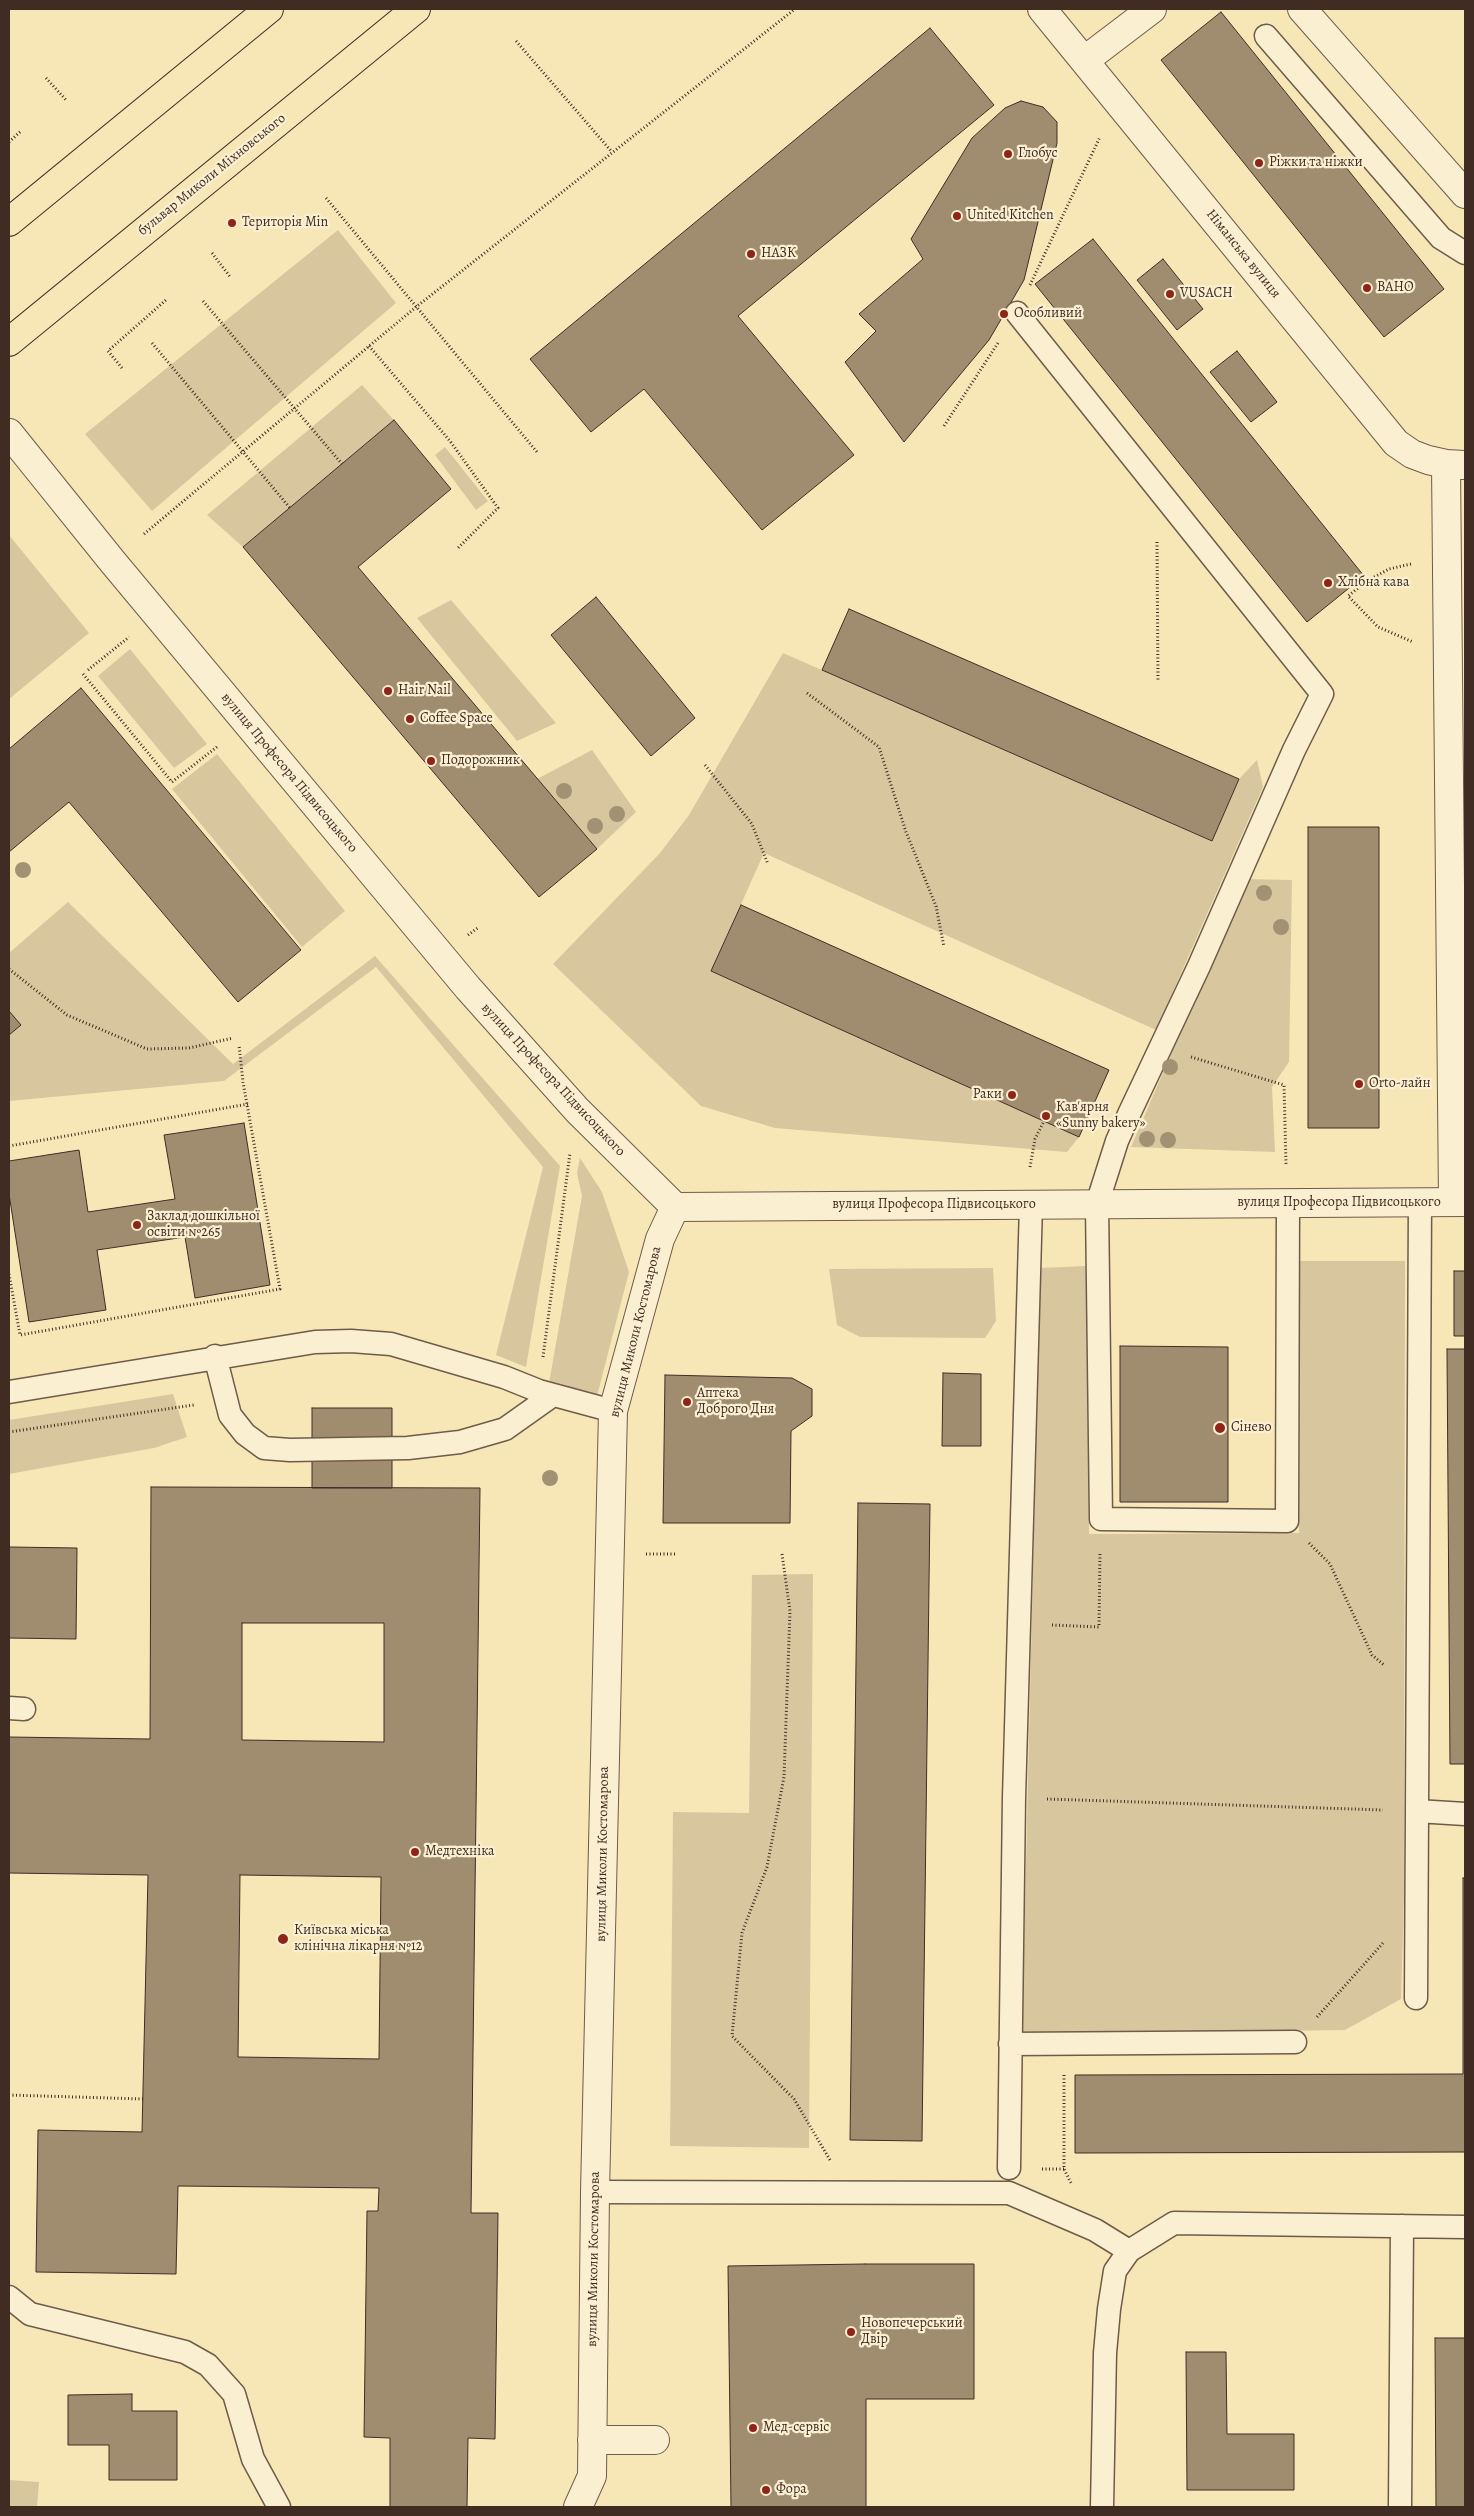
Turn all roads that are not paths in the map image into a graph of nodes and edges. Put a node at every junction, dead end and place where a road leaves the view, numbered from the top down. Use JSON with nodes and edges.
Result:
{"nodes":[{"id":1,"x":269,"y":9,"type":"edge"},
{"id":2,"x":416,"y":9,"type":"edge"},
{"id":3,"x":1042,"y":9,"type":"edge"},
{"id":4,"x":1152,"y":9,"type":"edge"},
{"id":5,"x":1302,"y":9,"type":"edge"},
{"id":6,"x":1266,"y":36,"type":"dead end"},
{"id":7,"x":1084,"y":60,"type":"junction"},
{"id":8,"x":1465,"y":194,"type":"edge"},
{"id":9,"x":9,"y":222,"type":"edge"},
{"id":10,"x":1465,"y":253,"type":"edge"},
{"id":11,"x":1017,"y":313,"type":"road end"},
{"id":12,"x":9,"y":342,"type":"edge"},
{"id":13,"x":9,"y":433,"type":"edge"},
{"id":14,"x":1455,"y":464,"type":"edge"},
{"id":15,"x":1458,"y":932,"type":"edge"},
{"id":16,"x":1420,"y":1202,"type":"junction"},
{"id":17,"x":1459,"y":1202,"type":"edge"},
{"id":18,"x":1288,"y":1203,"type":"junction"},
{"id":19,"x":1031,"y":1204,"type":"junction"},
{"id":20,"x":1097,"y":1204,"type":"junction"},
{"id":21,"x":675,"y":1207,"type":"junction"},
{"id":22,"x":215,"y":1356,"type":"junction"},
{"id":23,"x":9,"y":1392,"type":"edge"},
{"id":24,"x":546,"y":1393,"type":"junction"},
{"id":25,"x":612,"y":1411,"type":"junction"},
{"id":26,"x":1417,"y":1811,"type":"junction"},
{"id":27,"x":1465,"y":1814,"type":"edge"},
{"id":28,"x":1416,"y":1998,"type":"dead end"},
{"id":29,"x":1295,"y":2042,"type":"road end"},
{"id":30,"x":1010,"y":2044,"type":"junction"},
{"id":31,"x":1009,"y":2168,"type":"dead end"},
{"id":32,"x":595,"y":2192,"type":"junction"},
{"id":33,"x":1402,"y":2226,"type":"junction"},
{"id":34,"x":1465,"y":2227,"type":"edge"},
{"id":35,"x":1129,"y":2251,"type":"junction"},
{"id":36,"x":9,"y":2297,"type":"edge"},
{"id":37,"x":592,"y":2440,"type":"junction"},
{"id":38,"x":655,"y":2440,"type":"dead end"},
{"id":39,"x":279,"y":2507,"type":"edge"},
{"id":40,"x":578,"y":2507,"type":"edge"},
{"id":41,"x":1102,"y":2507,"type":"edge"},
{"id":42,"x":1400,"y":2507,"type":"edge"}],
"edges":[{"from":1,"to":9,"type":"highway"},
{"from":2,"to":12,"type":"highway","name":"бульвар Миколи Міхновського"},
{"from":3,"to":7,"type":"street","name":"Німанська вулиця"},
{"from":4,"to":7,"type":"street"},
{"from":5,"to":8,"type":"street"},
{"from":6,"to":10,"type":"lane"},
{"from":7,"to":14,"type":"street","name":"Німанська вулиця"},
{"from":11,"to":20,"type":"lane"},
{"from":13,"to":21,"type":"street","name":"вулиця Професора Підвисоцького"},
{"from":14,"to":15,"type":"street"},
{"from":15,"to":17,"type":"street"},
{"from":16,"to":17,"type":"street","name":"вулиця Професора Підвисоцького"},
{"from":16,"to":18,"type":"street","name":"вулиця Професора Підвисоцького"},
{"from":16,"to":26,"type":"lane"},
{"from":18,"to":20,"type":"street","name":"вулиця Професора Підвисоцького"},
{"from":18,"to":20,"type":"lane"},
{"from":19,"to":20,"type":"street","name":"вулиця Професора Підвисоцького"},
{"from":19,"to":21,"type":"street","name":"вулиця Професора Підвисоцького"},
{"from":19,"to":30,"type":"lane"},
{"from":21,"to":25,"type":"street","name":"вулиця Миколи Костомарова"},
{"from":22,"to":23,"type":"lane"},
{"from":22,"to":24,"type":"lane"},
{"from":22,"to":24,"type":"lane"},
{"from":24,"to":25,"type":"lane"},
{"from":25,"to":32,"type":"street","name":"вулиця Миколи Костомарова"},
{"from":26,"to":27,"type":"lane"},
{"from":26,"to":28,"type":"lane"},
{"from":29,"to":30,"type":"lane"},
{"from":30,"to":31,"type":"lane"},
{"from":32,"to":35,"type":"lane"},
{"from":32,"to":37,"type":"street","name":"вулиця Миколи Костомарова"},
{"from":33,"to":34,"type":"lane"},
{"from":33,"to":35,"type":"lane"},
{"from":33,"to":42,"type":"lane"},
{"from":35,"to":41,"type":"lane"},
{"from":36,"to":39,"type":"lane"},
{"from":37,"to":38,"type":"street"},
{"from":37,"to":40,"type":"street","name":"вулиця Миколи Костомарова"}]}
